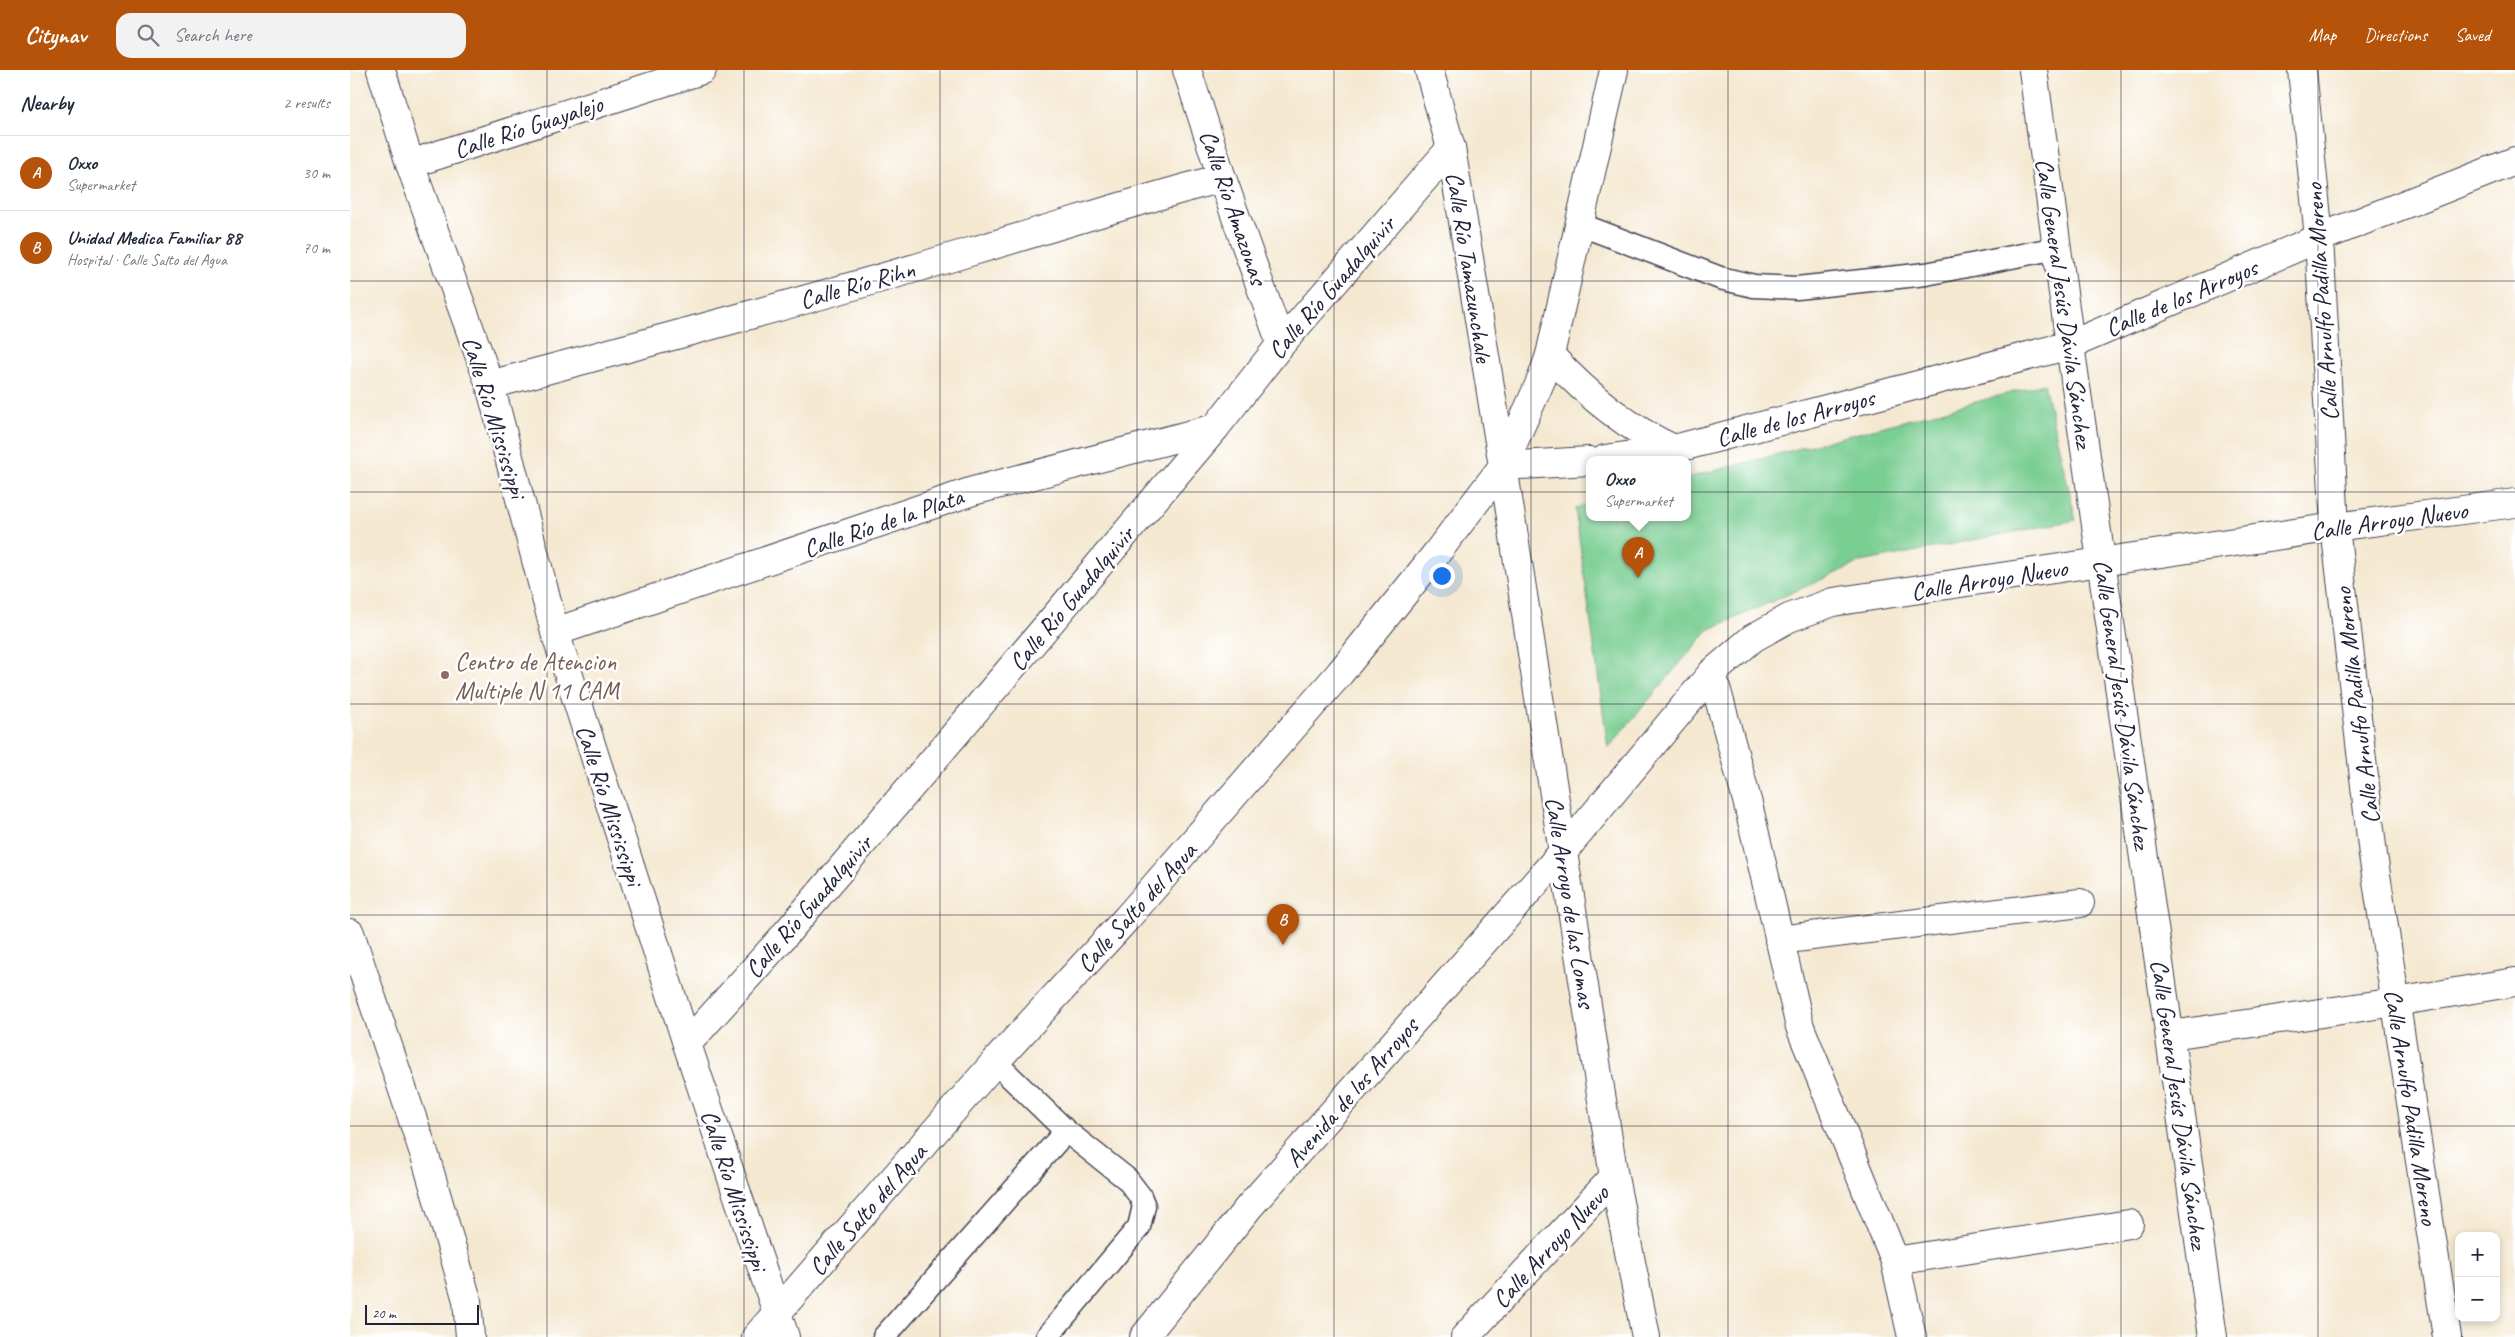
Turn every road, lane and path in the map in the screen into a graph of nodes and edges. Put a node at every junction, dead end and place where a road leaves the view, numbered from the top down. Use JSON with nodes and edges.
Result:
{"nodes":[{"id":1,"x":381,"y":70,"type":"edge"},
{"id":2,"x":702,"y":70,"type":"edge"},
{"id":3,"x":1188,"y":70,"type":"edge"},
{"id":4,"x":1429,"y":70,"type":"edge"},
{"id":5,"x":1614,"y":70,"type":"edge"},
{"id":6,"x":2033,"y":70,"type":"edge"},
{"id":7,"x":2302,"y":70,"type":"edge"},
{"id":8,"x":1451,"y":148,"type":"junction"},
{"id":9,"x":2515,"y":161,"type":"edge"},
{"id":10,"x":410,"y":164,"type":"junction"},
{"id":11,"x":1222,"y":178,"type":"junction"},
{"id":12,"x":1579,"y":224,"type":"junction"},
{"id":13,"x":2319,"y":238,"type":"junction"},
{"id":14,"x":2057,"y":248,"type":"junction"},
{"id":15,"x":1281,"y":344,"type":"junction"},
{"id":16,"x":2070,"y":345,"type":"junction"},
{"id":17,"x":1550,"y":355,"type":"junction"},
{"id":18,"x":490,"y":385,"type":"junction"},
{"id":19,"x":1215,"y":428,"type":"junction"},
{"id":20,"x":1674,"y":449,"type":"junction"},
{"id":21,"x":1626,"y":456,"type":"edge"},
{"id":22,"x":1586,"y":462,"type":"edge"},
{"id":23,"x":1503,"y":466,"type":"junction"},
{"id":24,"x":2515,"y":503,"type":"edge"},
{"id":25,"x":2335,"y":527,"type":"junction"},
{"id":26,"x":2102,"y":562,"type":"junction"},
{"id":27,"x":555,"y":632,"type":"junction"},
{"id":28,"x":1712,"y":673,"type":"junction"},
{"id":29,"x":1563,"y":852,"type":"junction"},
{"id":30,"x":2080,"y":902,"type":"dead end"},
{"id":31,"x":350,"y":932,"type":"edge"},
{"id":32,"x":1779,"y":940,"type":"junction"},
{"id":33,"x":2515,"y":982,"type":"edge"},
{"id":34,"x":2396,"y":1002,"type":"junction"},
{"id":35,"x":2171,"y":1035,"type":"junction"},
{"id":36,"x":687,"y":1044,"type":"junction"},
{"id":37,"x":995,"y":1062,"type":"junction"},
{"id":38,"x":1066,"y":1131,"type":"junction"},
{"id":39,"x":1614,"y":1177,"type":"junction"},
{"id":40,"x":2129,"y":1224,"type":"dead end"},
{"id":41,"x":1895,"y":1261,"type":"junction"},
{"id":42,"x":780,"y":1325,"type":"edge"},
{"id":43,"x":470,"y":1337,"type":"edge"},
{"id":44,"x":756,"y":1337,"type":"edge"},
{"id":45,"x":884,"y":1337,"type":"edge"},
{"id":46,"x":1048,"y":1337,"type":"edge"},
{"id":47,"x":1144,"y":1337,"type":"edge"},
{"id":48,"x":1465,"y":1337,"type":"edge"},
{"id":49,"x":1646,"y":1337,"type":"edge"},
{"id":50,"x":1912,"y":1337,"type":"edge"},
{"id":51,"x":2214,"y":1337,"type":"edge"},
{"id":52,"x":2447,"y":1337,"type":"edge"}],
"edges":[{"from":1,"to":10,"type":"street","name":"Calle Río Mississippi"},
{"from":2,"to":10,"type":"street","name":"Calle Río Guayalejo"},
{"from":3,"to":11,"type":"street","name":"Calle Río Amazonas"},
{"from":4,"to":8,"type":"street","name":"Calle Río Tamazunchale"},
{"from":5,"to":12,"type":"street","name":"Calle Salto del Agua"},
{"from":6,"to":14,"type":"street","name":"Calle General Jesús Dávila Sánchez"},
{"from":7,"to":13,"type":"street","name":"Calle Arnulfo Padilla Moreno"},
{"from":8,"to":15,"type":"street","name":"Calle Río Guadalquivir"},
{"from":8,"to":23,"type":"street","name":"Calle Río Tamazunchale"},
{"from":9,"to":13,"type":"street","name":"Calle de los Arroyos"},
{"from":10,"to":18,"type":"street","name":"Calle Río Mississippi"},
{"from":11,"to":15,"type":"street","name":"Calle Río Amazonas"},
{"from":11,"to":18,"type":"street","name":"Calle Río Rihn"},
{"from":12,"to":14,"type":"lane"},
{"from":12,"to":17,"type":"street","name":"Calle Salto del Agua"},
{"from":13,"to":16,"type":"street","name":"Calle de los Arroyos"},
{"from":13,"to":25,"type":"street","name":"Calle Arnulfo Padilla Moreno"},
{"from":14,"to":16,"type":"street","name":"Calle General Jesús Dávila Sánchez"},
{"from":15,"to":19,"type":"street","name":"Calle Río Guadalquivir"},
{"from":16,"to":20,"type":"street","name":"Calle de los Arroyos"},
{"from":16,"to":26,"type":"street","name":"Calle General Jesús Dávila Sánchez"},
{"from":17,"to":20,"type":"street"},
{"from":17,"to":23,"type":"street","name":"Calle Salto del Agua"},
{"from":18,"to":27,"type":"street","name":"Calle Río Mississippi"},
{"from":19,"to":27,"type":"street","name":"Calle Río de la Plata"},
{"from":19,"to":36,"type":"street","name":"Calle Río Guadalquivir"},
{"from":20,"to":21,"type":"street","name":"Calle de los Arroyos"},
{"from":22,"to":23,"type":"street"},
{"from":23,"to":29,"type":"street","name":"Calle Arroyo de las Lomas"},
{"from":23,"to":37,"type":"street","name":"Calle Salto del Agua"},
{"from":24,"to":25,"type":"street","name":"Calle Arroyo Nuevo"},
{"from":25,"to":26,"type":"street","name":"Calle Arroyo Nuevo"},
{"from":25,"to":34,"type":"street","name":"Calle Arnulfo Padilla Moreno"},
{"from":26,"to":28,"type":"street","name":"Calle Arroyo Nuevo"},
{"from":26,"to":35,"type":"street","name":"Calle General Jesús Dávila Sánchez"},
{"from":27,"to":36,"type":"street","name":"Calle Río Mississippi"},
{"from":28,"to":29,"type":"street","name":"Calle Arroyo Nuevo"},
{"from":28,"to":32,"type":"street"},
{"from":29,"to":39,"type":"street","name":"Calle Arroyo de las Lomas"},
{"from":29,"to":47,"type":"street","name":"Avenida de los Arroyos"},
{"from":30,"to":32,"type":"street"},
{"from":31,"to":43,"type":"street"},
{"from":32,"to":41,"type":"street"},
{"from":33,"to":34,"type":"street"},
{"from":34,"to":35,"type":"street"},
{"from":34,"to":52,"type":"street","name":"Calle Arnulfo Padilla Moreno"},
{"from":35,"to":51,"type":"street","name":"Calle General Jesús Dávila Sánchez"},
{"from":36,"to":42,"type":"street","name":"Calle Río Mississippi"},
{"from":37,"to":38,"type":"lane"},
{"from":37,"to":42,"type":"street","name":"Calle Salto del Agua"},
{"from":38,"to":45,"type":"lane"},
{"from":38,"to":46,"type":"lane"},
{"from":39,"to":48,"type":"street","name":"Calle Arroyo Nuevo"},
{"from":39,"to":49,"type":"street","name":"Calle Arroyo de las Lomas"},
{"from":40,"to":41,"type":"street"},
{"from":41,"to":50,"type":"street"},
{"from":42,"to":44,"type":"street","name":"Calle Salto del Agua"}]}
